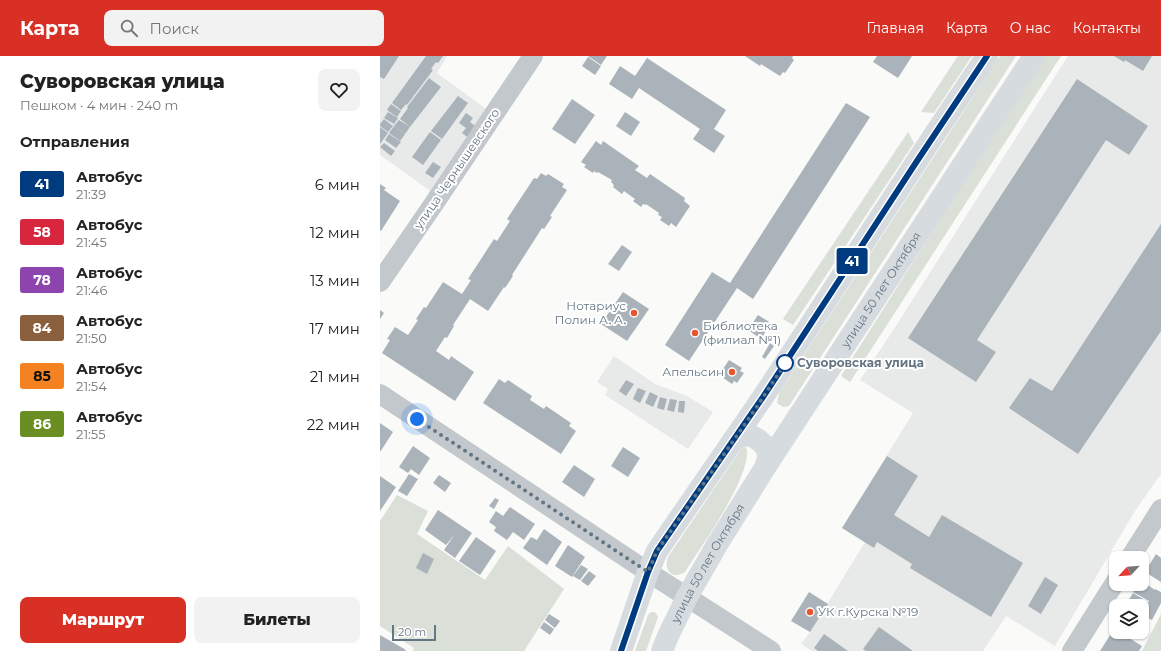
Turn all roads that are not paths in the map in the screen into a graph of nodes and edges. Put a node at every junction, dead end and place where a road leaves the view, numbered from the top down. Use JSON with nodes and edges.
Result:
{"nodes":[{"id":1,"x":533,"y":56,"type":"edge"},
{"id":2,"x":987,"y":56,"type":"edge"},
{"id":3,"x":1034,"y":56,"type":"edge"},
{"id":4,"x":380,"y":282,"type":"edge"},
{"id":5,"x":380,"y":394,"type":"edge"},
{"id":6,"x":756,"y":408,"type":"junction"},
{"id":7,"x":789,"y":430,"type":"junction"},
{"id":8,"x":733,"y":440,"type":"junction"},
{"id":9,"x":766,"y":466,"type":"junction"},
{"id":10,"x":1161,"y":509,"type":"edge"},
{"id":11,"x":1134,"y":551,"type":"edge"},
{"id":12,"x":648,"y":572,"type":"junction"},
{"id":13,"x":1110,"y":591,"type":"edge"},
{"id":14,"x":687,"y":597,"type":"junction"},
{"id":15,"x":621,"y":651,"type":"edge"},
{"id":16,"x":662,"y":651,"type":"edge"},
{"id":17,"x":771,"y":651,"type":"edge"},
{"id":18,"x":1072,"y":651,"type":"edge"}],
"edges":[{"from":1,"to":4,"type":"street","name":"улица Чернышевского"},
{"from":2,"to":6,"type":"main road"},
{"from":3,"to":7,"type":"main road","name":"улица 50 лет Октября"},
{"from":5,"to":12,"type":"street"},
{"from":6,"to":7,"type":"main road"},
{"from":6,"to":8,"type":"main road"},
{"from":7,"to":9,"type":"main road","name":"улица 50 лет Октября"},
{"from":8,"to":9,"type":"main road"},
{"from":8,"to":12,"type":"main road"},
{"from":9,"to":14,"type":"main road","name":"улица 50 лет Октября"},
{"from":10,"to":11,"type":"street"},
{"from":12,"to":14,"type":"street"},
{"from":12,"to":15,"type":"main road"},
{"from":13,"to":18,"type":"street"},
{"from":14,"to":16,"type":"main road","name":"улица 50 лет Октября"},
{"from":14,"to":17,"type":"street"}]}
